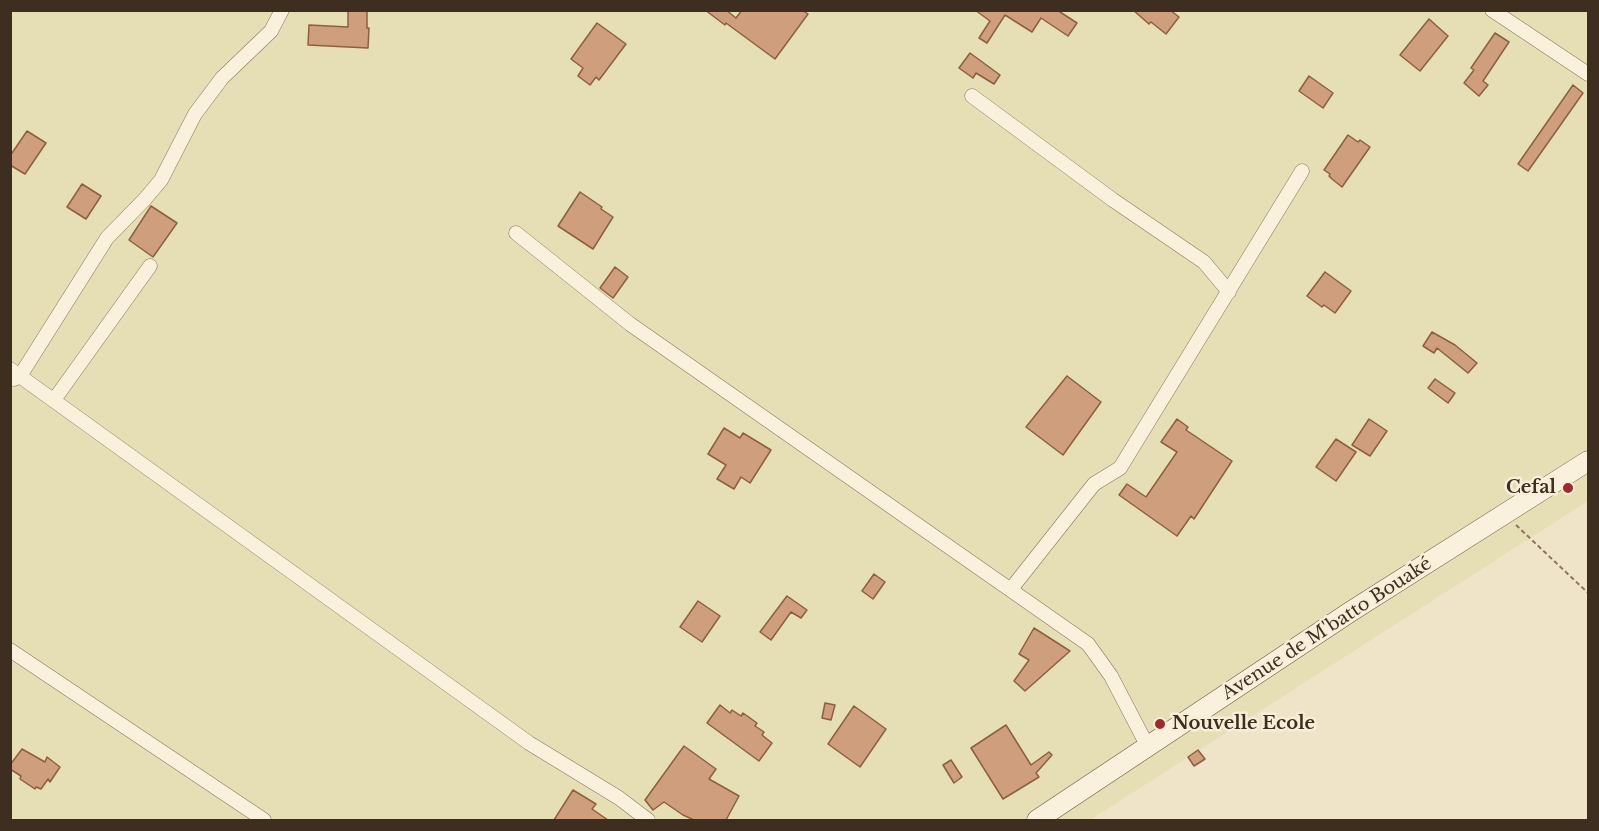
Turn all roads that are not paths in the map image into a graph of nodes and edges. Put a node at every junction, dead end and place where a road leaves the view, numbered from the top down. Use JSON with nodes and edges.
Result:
{"nodes":[{"id":1,"x":282,"y":10,"type":"edge"},
{"id":2,"x":1492,"y":10,"type":"edge"},
{"id":3,"x":1588,"y":74,"type":"edge"},
{"id":4,"x":972,"y":96,"type":"dead end"},
{"id":5,"x":1302,"y":171,"type":"dead end"},
{"id":6,"x":516,"y":233,"type":"dead end"},
{"id":7,"x":150,"y":266,"type":"dead end"},
{"id":8,"x":1229,"y":292,"type":"junction"},
{"id":9,"x":14,"y":375,"type":"edge"},
{"id":10,"x":54,"y":400,"type":"junction"},
{"id":11,"x":1588,"y":460,"type":"edge"},
{"id":12,"x":1011,"y":590,"type":"junction"},
{"id":13,"x":10,"y":650,"type":"edge"},
{"id":14,"x":1148,"y":747,"type":"junction"},
{"id":15,"x":264,"y":820,"type":"edge"},
{"id":16,"x":648,"y":820,"type":"edge"},
{"id":17,"x":1037,"y":820,"type":"edge"}],
"edges":[{"from":1,"to":9,"type":"street"},
{"from":2,"to":3,"type":"street"},
{"from":4,"to":8,"type":"street"},
{"from":5,"to":8,"type":"street"},
{"from":6,"to":12,"type":"street"},
{"from":7,"to":10,"type":"street"},
{"from":8,"to":12,"type":"street"},
{"from":9,"to":10,"type":"street"},
{"from":10,"to":16,"type":"street"},
{"from":11,"to":14,"type":"street","name":"Avenue de M'batto Bouaké"},
{"from":12,"to":14,"type":"street"},
{"from":13,"to":15,"type":"street"},
{"from":14,"to":17,"type":"street","name":"Avenue de M'batto Bouaké"}]}
